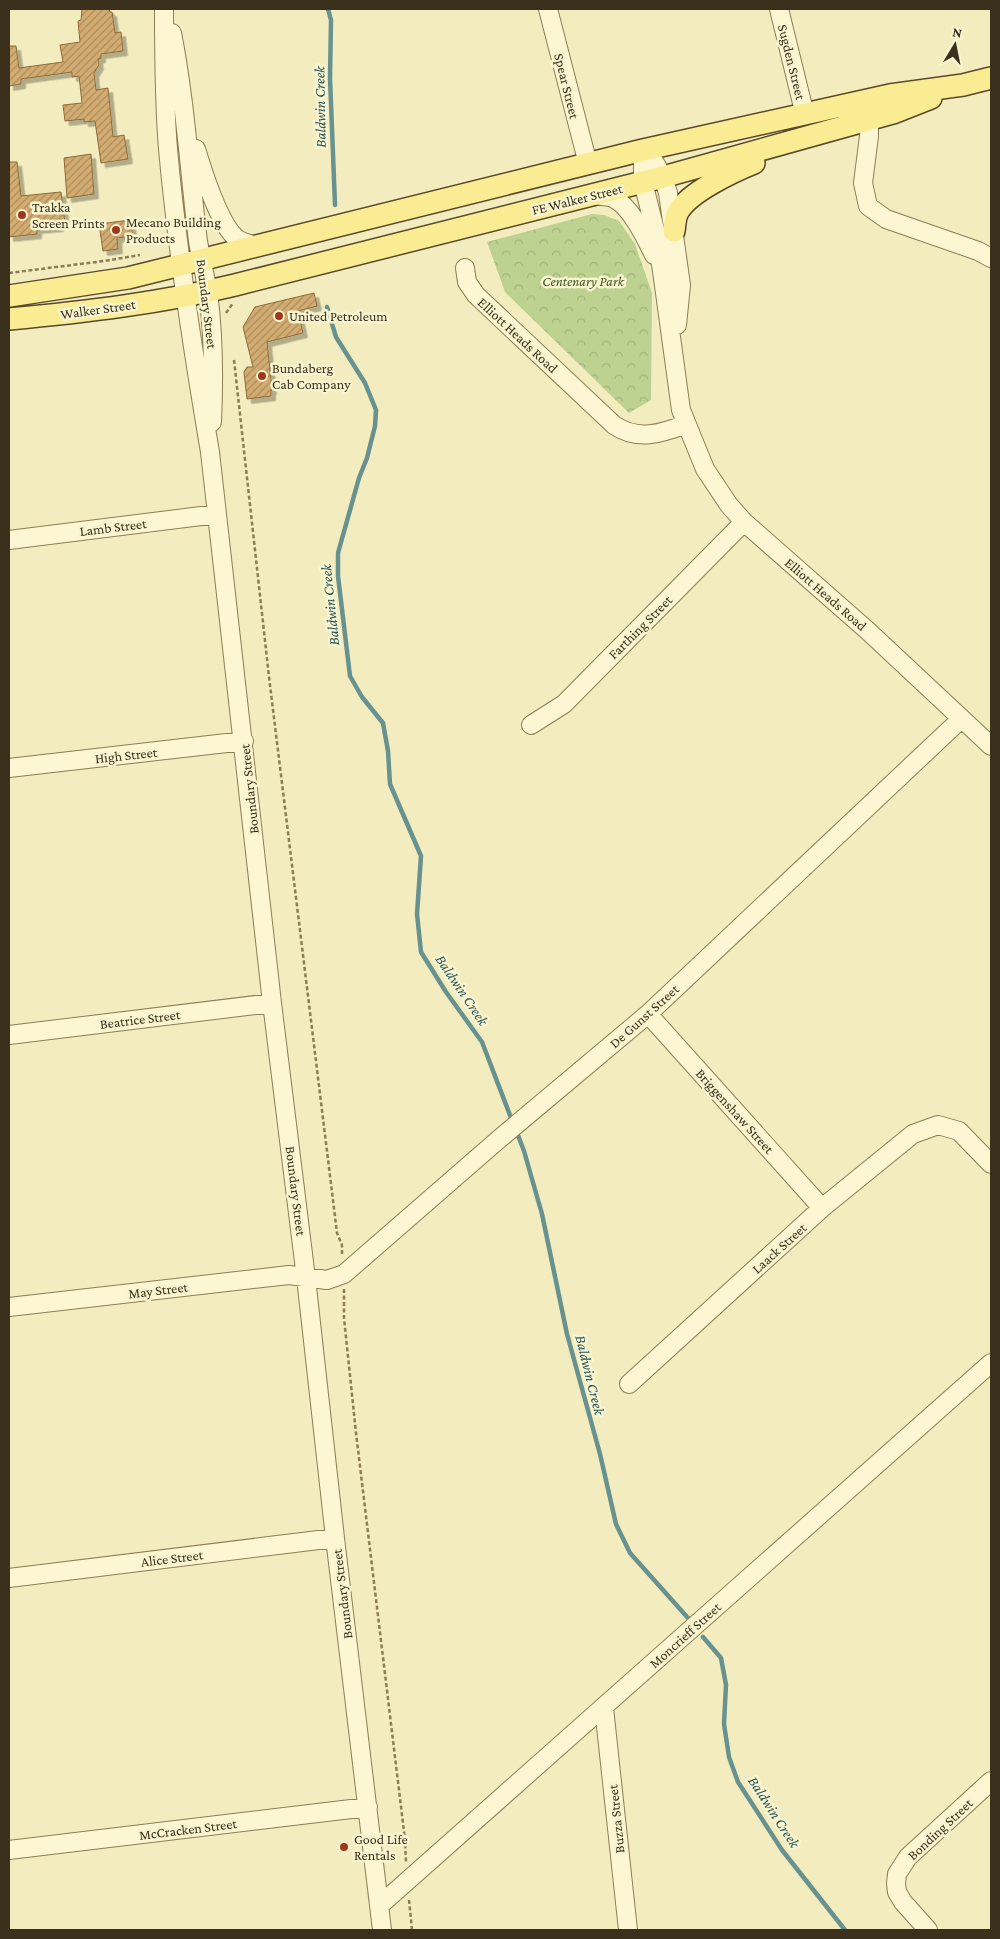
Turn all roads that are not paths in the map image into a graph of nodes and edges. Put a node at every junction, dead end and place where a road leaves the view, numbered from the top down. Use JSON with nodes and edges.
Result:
{"nodes":[{"id":1,"x":166,"y":9,"type":"edge"},
{"id":2,"x":548,"y":9,"type":"edge"},
{"id":3,"x":779,"y":9,"type":"edge"},
{"id":4,"x":991,"y":78,"type":"edge"},
{"id":5,"x":183,"y":105,"type":"junction"},
{"id":6,"x":866,"y":110,"type":"junction"},
{"id":7,"x":805,"y":115,"type":"junction"},
{"id":8,"x":831,"y":131,"type":"junction"},
{"id":9,"x":645,"y":150,"type":"junction"},
{"id":10,"x":588,"y":164,"type":"junction"},
{"id":11,"x":653,"y":180,"type":"junction"},
{"id":12,"x":594,"y":195,"type":"junction"},
{"id":13,"x":674,"y":231,"type":"junction"},
{"id":14,"x":257,"y":246,"type":"junction"},
{"id":15,"x":991,"y":258,"type":"edge"},
{"id":16,"x":192,"y":262,"type":"junction"},
{"id":17,"x":464,"y":268,"type":"dead end"},
{"id":18,"x":665,"y":281,"type":"junction"},
{"id":19,"x":208,"y":292,"type":"junction"},
{"id":20,"x":9,"y":296,"type":"edge"},
{"id":21,"x":186,"y":296,"type":"junction"},
{"id":22,"x":9,"y":319,"type":"edge"},
{"id":23,"x":674,"y":354,"type":"junction"},
{"id":24,"x":686,"y":424,"type":"junction"},
{"id":25,"x":210,"y":452,"type":"junction"},
{"id":26,"x":217,"y":514,"type":"junction"},
{"id":27,"x":744,"y":522,"type":"junction"},
{"id":28,"x":9,"y":540,"type":"edge"},
{"id":29,"x":961,"y":719,"type":"junction"},
{"id":30,"x":531,"y":725,"type":"dead end"},
{"id":31,"x":244,"y":741,"type":"junction"},
{"id":32,"x":991,"y":746,"type":"edge"},
{"id":33,"x":9,"y":768,"type":"edge"},
{"id":34,"x":272,"y":1003,"type":"junction"},
{"id":35,"x":648,"y":1014,"type":"junction"},
{"id":36,"x":9,"y":1035,"type":"edge"},
{"id":37,"x":991,"y":1164,"type":"edge"},
{"id":38,"x":822,"y":1208,"type":"junction"},
{"id":39,"x":306,"y":1278,"type":"junction"},
{"id":40,"x":9,"y":1307,"type":"edge"},
{"id":41,"x":991,"y":1363,"type":"edge"},
{"id":42,"x":629,"y":1384,"type":"dead end"},
{"id":43,"x":335,"y":1538,"type":"junction"},
{"id":44,"x":9,"y":1578,"type":"edge"},
{"id":45,"x":604,"y":1708,"type":"junction"},
{"id":46,"x":991,"y":1781,"type":"edge"},
{"id":47,"x":368,"y":1807,"type":"junction"},
{"id":48,"x":9,"y":1850,"type":"edge"},
{"id":49,"x":379,"y":1906,"type":"junction"},
{"id":50,"x":382,"y":1930,"type":"edge"},
{"id":51,"x":628,"y":1930,"type":"edge"},
{"id":52,"x":928,"y":1930,"type":"edge"}],
"edges":[{"from":1,"to":5,"type":"street","name":"Boundary Street"},
{"from":1,"to":16,"type":"street","name":"Boundary Street"},
{"from":2,"to":10,"type":"street","name":"Spear Street"},
{"from":3,"to":7,"type":"street","name":"Sugden Street"},
{"from":4,"to":6,"type":"main road","name":"FE Walker Street"},
{"from":5,"to":14,"type":"street"},
{"from":5,"to":16,"type":"street","name":"Boundary Street"},
{"from":6,"to":7,"type":"main road","name":"FE Walker Street"},
{"from":6,"to":8,"type":"main road","name":"FE Walker Street"},
{"from":6,"to":15,"type":"street"},
{"from":7,"to":9,"type":"main road","name":"FE Walker Street"},
{"from":8,"to":11,"type":"main road","name":"FE Walker Street"},
{"from":8,"to":13,"type":"main road"},
{"from":9,"to":10,"type":"main road","name":"FE Walker Street"},
{"from":9,"to":11,"type":"street","name":"Elliott Heads Road"},
{"from":10,"to":14,"type":"main road","name":"FE Walker Street"},
{"from":11,"to":12,"type":"main road","name":"FE Walker Street"},
{"from":11,"to":13,"type":"street","name":"Elliott Heads Road"},
{"from":11,"to":18,"type":"street","name":"Elliott Heads Road"},
{"from":12,"to":18,"type":"street"},
{"from":12,"to":19,"type":"main road","name":"FE Walker Street"},
{"from":13,"to":23,"type":"street","name":"Elliott Heads Road"},
{"from":14,"to":16,"type":"main road","name":"FE Walker Street"},
{"from":16,"to":19,"type":"street","name":"Boundary Street"},
{"from":16,"to":20,"type":"main road","name":"Walker Street"},
{"from":16,"to":21,"type":"street","name":"Boundary Street"},
{"from":17,"to":24,"type":"street","name":"Elliott Heads Road"},
{"from":18,"to":23,"type":"street","name":"Elliott Heads Road"},
{"from":19,"to":21,"type":"main road","name":"FE Walker Street"},
{"from":19,"to":25,"type":"street","name":"Boundary Street"},
{"from":21,"to":22,"type":"main road","name":"Walker Street"},
{"from":21,"to":25,"type":"street","name":"Boundary Street"},
{"from":23,"to":24,"type":"street","name":"Elliott Heads Road"},
{"from":24,"to":27,"type":"street","name":"Elliott Heads Road"},
{"from":25,"to":26,"type":"street","name":"Boundary Street"},
{"from":26,"to":28,"type":"street","name":"Lamb Street"},
{"from":26,"to":31,"type":"street","name":"Boundary Street"},
{"from":27,"to":29,"type":"street","name":"Elliott Heads Road"},
{"from":27,"to":30,"type":"street","name":"Farthing Street"},
{"from":29,"to":32,"type":"street","name":"Elliott Heads Road"},
{"from":29,"to":35,"type":"street","name":"De Gunst Street"},
{"from":31,"to":33,"type":"street","name":"High Street"},
{"from":31,"to":34,"type":"street","name":"Boundary Street"},
{"from":34,"to":36,"type":"street","name":"Beatrice Street"},
{"from":34,"to":39,"type":"street","name":"Boundary Street"},
{"from":35,"to":38,"type":"street","name":"Briggenshaw Street"},
{"from":35,"to":39,"type":"street","name":"De Gunst Street"},
{"from":37,"to":38,"type":"street","name":"Laack Street"},
{"from":38,"to":42,"type":"street","name":"Laack Street"},
{"from":39,"to":40,"type":"street","name":"May Street"},
{"from":39,"to":43,"type":"street","name":"Boundary Street"},
{"from":41,"to":45,"type":"street","name":"Moncrieff Street"},
{"from":43,"to":44,"type":"street","name":"Alice Street"},
{"from":43,"to":47,"type":"street","name":"Boundary Street"},
{"from":45,"to":49,"type":"street","name":"Moncrieff Street"},
{"from":45,"to":51,"type":"street","name":"Buzza Street"},
{"from":46,"to":52,"type":"street","name":"Bonding Street"},
{"from":47,"to":48,"type":"street","name":"McCracken Street"},
{"from":47,"to":49,"type":"street","name":"Boundary Street"},
{"from":49,"to":50,"type":"street","name":"Boundary Street"}]}
